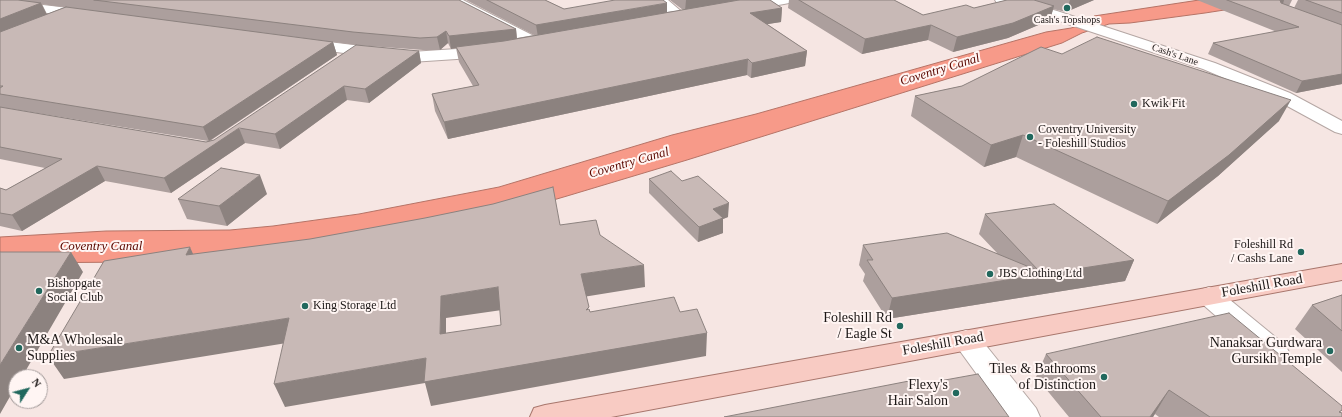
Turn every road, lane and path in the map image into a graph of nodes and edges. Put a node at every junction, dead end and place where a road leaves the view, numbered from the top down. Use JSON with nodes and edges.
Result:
{"nodes":[{"id":1,"x":454,"y":0,"type":"edge"},
{"id":2,"x":659,"y":0,"type":"edge"},
{"id":3,"x":784,"y":0,"type":"edge"},
{"id":4,"x":1002,"y":0,"type":"edge"},
{"id":5,"x":0,"y":3,"type":"edge"},
{"id":6,"x":729,"y":10,"type":"edge"},
{"id":7,"x":71,"y":12,"type":"junction"},
{"id":8,"x":101,"y":16,"type":"edge"},
{"id":9,"x":698,"y":16,"type":"edge"},
{"id":10,"x":682,"y":18,"type":"junction"},
{"id":11,"x":667,"y":21,"type":"edge"},
{"id":12,"x":44,"y":23,"type":"edge"},
{"id":13,"x":550,"y":41,"type":"edge"},
{"id":14,"x":289,"y":42,"type":"edge"},
{"id":15,"x":534,"y":44,"type":"junction"},
{"id":16,"x":356,"y":50,"type":"junction"},
{"id":17,"x":336,"y":64,"type":"edge"},
{"id":18,"x":1342,"y":128,"type":"edge"},
{"id":19,"x":1342,"y":272,"type":"edge"},
{"id":20,"x":1209,"y":296,"type":"junction"},
{"id":21,"x":966,"y":340,"type":"junction"},
{"id":22,"x":1294,"y":368,"type":"edge"},
{"id":23,"x":544,"y":417,"type":"edge"},
{"id":24,"x":1025,"y":417,"type":"edge"}],
"edges":[{"from":1,"to":15,"type":"street"},
{"from":2,"to":10,"type":"street"},
{"from":3,"to":6,"type":"street"},
{"from":4,"to":18,"type":"street","name":"Cash's Lane"},
{"from":5,"to":7,"type":"street"},
{"from":7,"to":8,"type":"street"},
{"from":7,"to":12,"type":"street"},
{"from":9,"to":10,"type":"street"},
{"from":10,"to":11,"type":"street"},
{"from":13,"to":15,"type":"street"},
{"from":14,"to":16,"type":"street"},
{"from":15,"to":16,"type":"street"},
{"from":16,"to":17,"type":"street"},
{"from":19,"to":20,"type":"main road","name":"Foleshill Road"},
{"from":20,"to":21,"type":"main road","name":"Foleshill Road"},
{"from":20,"to":22,"type":"street"},
{"from":21,"to":23,"type":"main road","name":"Foleshill Road"},
{"from":21,"to":24,"type":"street"}]}
